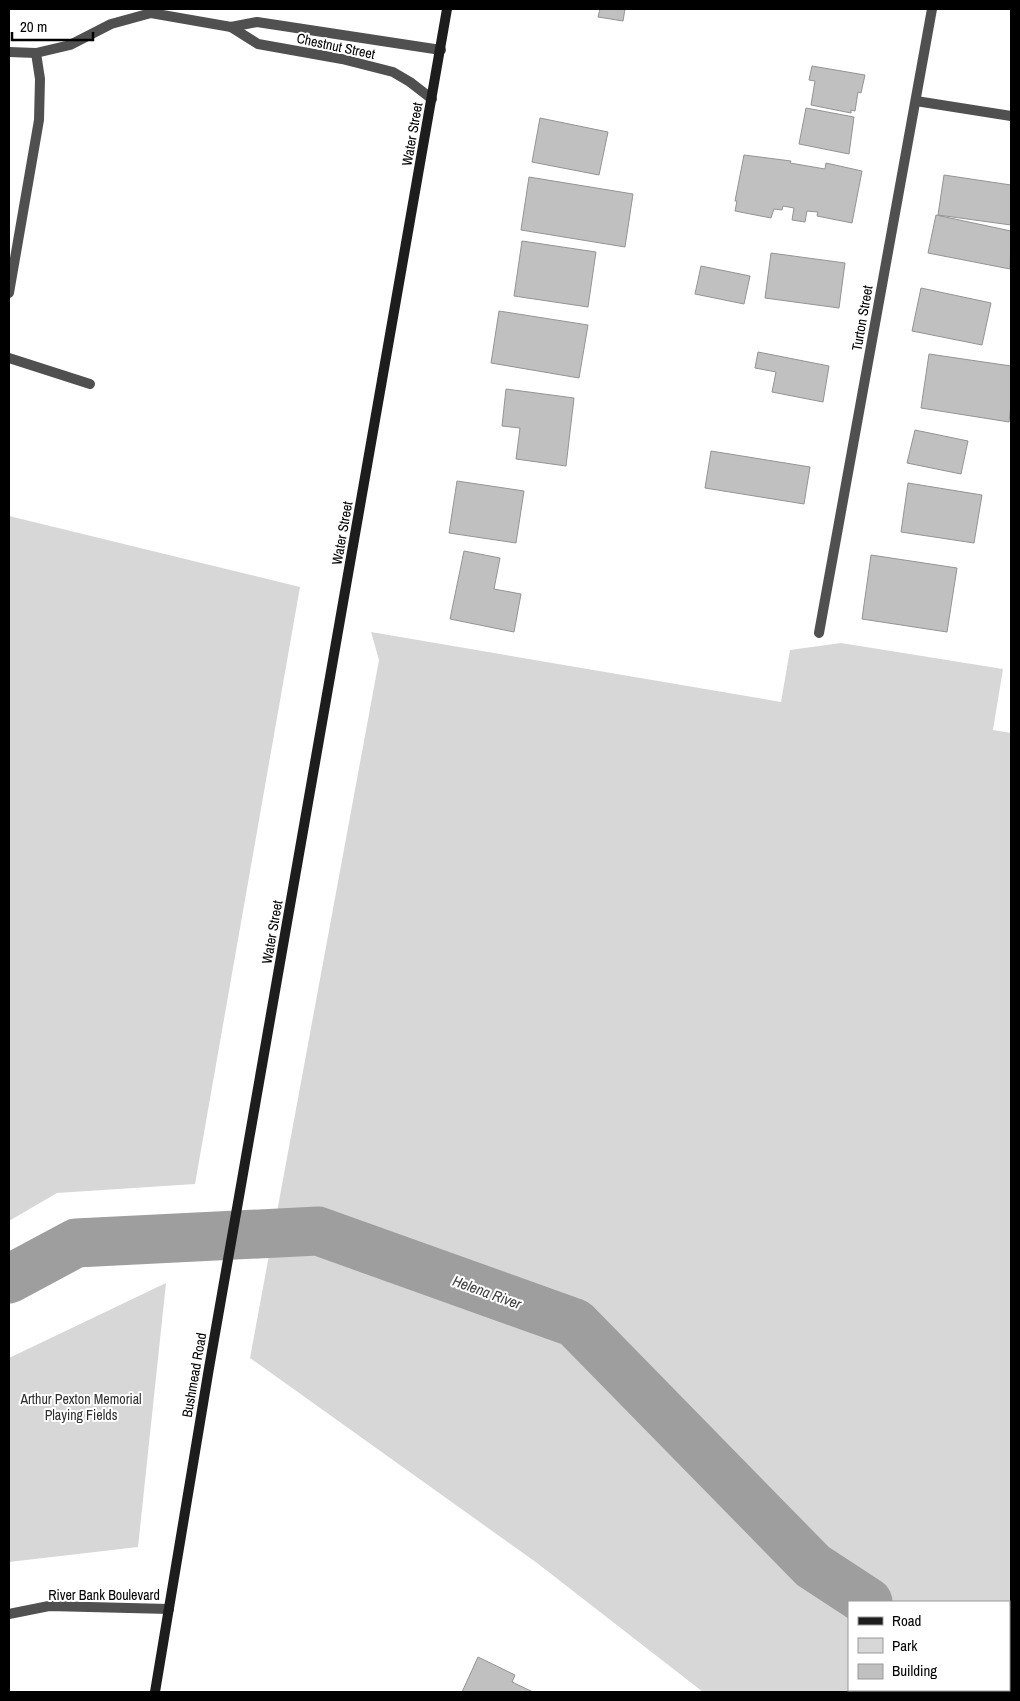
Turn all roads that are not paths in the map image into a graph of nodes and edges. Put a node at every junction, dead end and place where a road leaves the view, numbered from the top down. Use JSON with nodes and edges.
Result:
{"nodes":[{"id":1,"x":447,"y":9,"type":"edge"},
{"id":2,"x":932,"y":9,"type":"edge"},
{"id":3,"x":231,"y":27,"type":"junction"},
{"id":4,"x":441,"y":50,"type":"junction"},
{"id":5,"x":9,"y":52,"type":"edge"},
{"id":6,"x":36,"y":53,"type":"junction"},
{"id":7,"x":432,"y":99,"type":"junction"},
{"id":8,"x":916,"y":101,"type":"junction"},
{"id":9,"x":1011,"y":116,"type":"edge"},
{"id":10,"x":9,"y":293,"type":"edge"},
{"id":11,"x":9,"y":358,"type":"edge"},
{"id":12,"x":90,"y":384,"type":"dead end"},
{"id":13,"x":819,"y":633,"type":"dead end"},
{"id":14,"x":264,"y":1062,"type":"joint"},
{"id":15,"x":169,"y":1609,"type":"junction"},
{"id":16,"x":9,"y":1614,"type":"edge"},
{"id":17,"x":155,"y":1692,"type":"edge"}],
"edges":[{"from":1,"to":4,"type":"main road","name":"Water Street"},
{"from":2,"to":8,"type":"street","name":"Turton Street"},
{"from":3,"to":4,"type":"street","name":"Chestnut Street"},
{"from":3,"to":6,"type":"street","name":"Chestnut Street"},
{"from":3,"to":7,"type":"street","name":"Chestnut Street"},
{"from":4,"to":7,"type":"main road","name":"Water Street"},
{"from":5,"to":6,"type":"street","name":"Chestnut Street"},
{"from":6,"to":10,"type":"street"},
{"from":7,"to":14,"type":"main road","name":"Water Street"},
{"from":8,"to":9,"type":"street"},
{"from":8,"to":13,"type":"street","name":"Turton Street"},
{"from":11,"to":12,"type":"street"},
{"from":14,"to":15,"type":"main road","name":"Bushmead Road"},
{"from":15,"to":16,"type":"street","name":"River Bank Boulevard"},
{"from":15,"to":17,"type":"main road","name":"Bushmead Road"}]}
